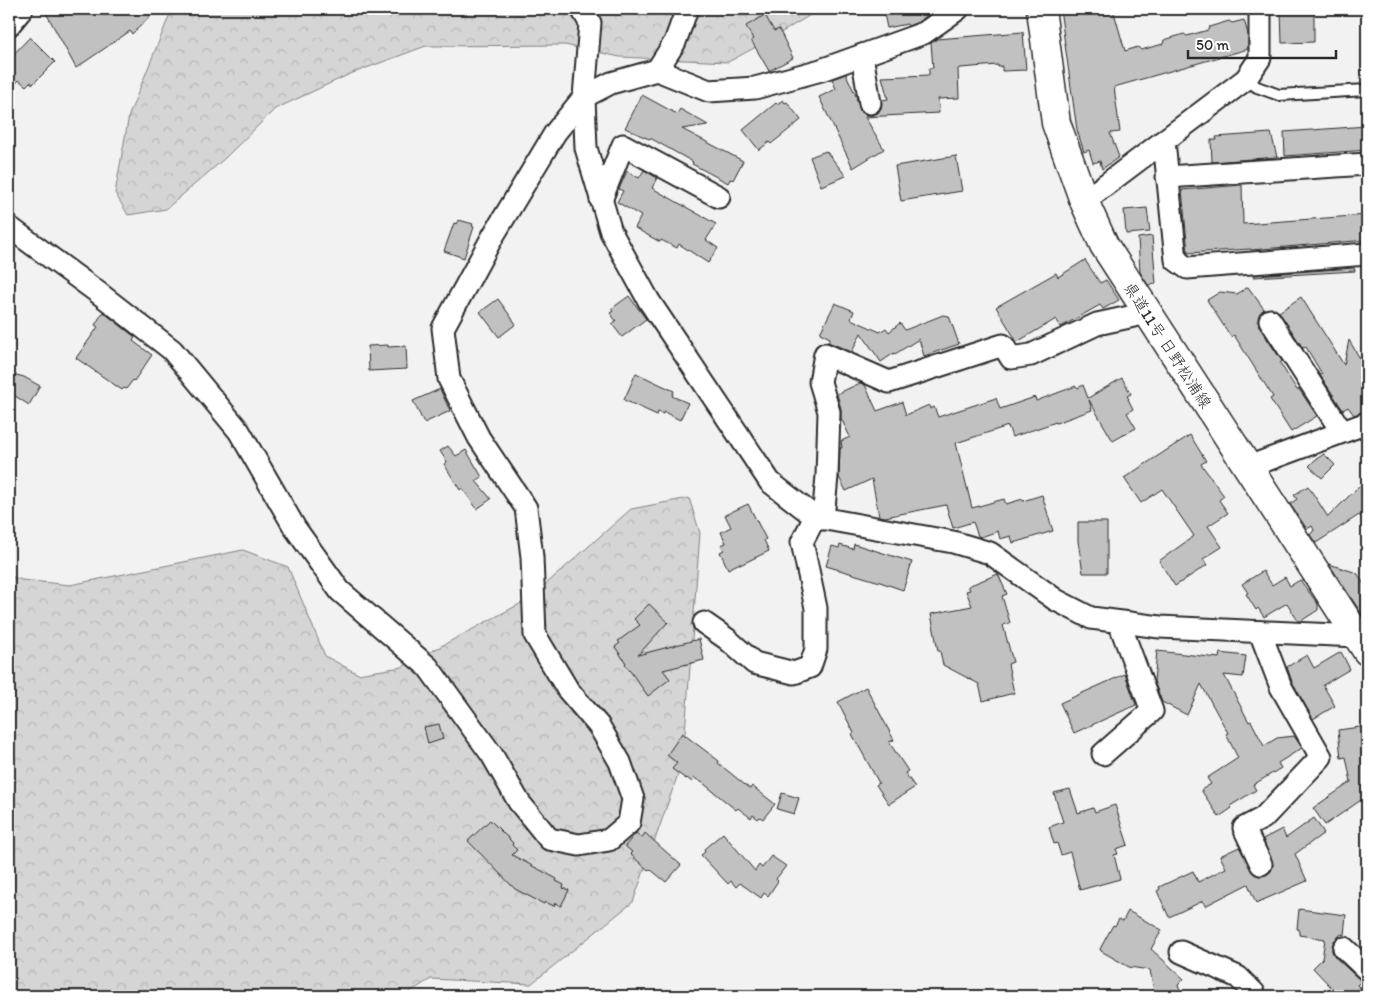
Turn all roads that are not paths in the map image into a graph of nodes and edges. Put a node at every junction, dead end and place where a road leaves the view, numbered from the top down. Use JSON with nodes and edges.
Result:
{"nodes":[{"id":1,"x":22,"y":9,"type":"edge"},
{"id":2,"x":582,"y":9,"type":"edge"},
{"id":3,"x":688,"y":9,"type":"edge"},
{"id":4,"x":958,"y":9,"type":"edge"},
{"id":5,"x":1041,"y":9,"type":"edge"},
{"id":6,"x":1260,"y":9,"type":"edge"},
{"id":7,"x":9,"y":25,"type":"edge"},
{"id":8,"x":862,"y":56,"type":"junction"},
{"id":9,"x":657,"y":70,"type":"junction"},
{"id":10,"x":1246,"y":79,"type":"junction"},
{"id":11,"x":1367,"y":90,"type":"edge"},
{"id":12,"x":584,"y":97,"type":"junction"},
{"id":13,"x":870,"y":103,"type":"dead end"},
{"id":14,"x":1164,"y":141,"type":"junction"},
{"id":15,"x":1367,"y":164,"type":"edge"},
{"id":16,"x":1168,"y":177,"type":"junction"},
{"id":17,"x":719,"y":197,"type":"dead end"},
{"id":18,"x":601,"y":200,"type":"junction"},
{"id":19,"x":1084,"y":201,"type":"junction"},
{"id":20,"x":9,"y":227,"type":"edge"},
{"id":21,"x":1367,"y":254,"type":"edge"},
{"id":22,"x":1148,"y":312,"type":"junction"},
{"id":23,"x":1270,"y":320,"type":"dead end"},
{"id":24,"x":1367,"y":423,"type":"edge"},
{"id":25,"x":1342,"y":432,"type":"junction"},
{"id":26,"x":1248,"y":467,"type":"junction"},
{"id":27,"x":819,"y":518,"type":"junction"},
{"id":28,"x":1119,"y":622,"type":"junction"},
{"id":29,"x":704,"y":623,"type":"dead end"},
{"id":30,"x":1260,"y":632,"type":"junction"},
{"id":31,"x":1362,"y":644,"type":"edge"},
{"id":32,"x":1103,"y":754,"type":"dead end"},
{"id":33,"x":1261,"y":864,"type":"dead end"},
{"id":34,"x":1344,"y":948,"type":"dead end"},
{"id":35,"x":1181,"y":952,"type":"dead end"},
{"id":36,"x":1367,"y":970,"type":"edge"},
{"id":37,"x":1255,"y":996,"type":"edge"}],
"edges":[{"from":1,"to":7,"type":"street"},
{"from":2,"to":12,"type":"street"},
{"from":3,"to":9,"type":"street"},
{"from":4,"to":8,"type":"street"},
{"from":5,"to":19,"type":"main road","name":"県道11号 日野松浦線"},
{"from":6,"to":10,"type":"street"},
{"from":8,"to":9,"type":"street"},
{"from":8,"to":13,"type":"street"},
{"from":9,"to":12,"type":"street"},
{"from":10,"to":11,"type":"lane"},
{"from":10,"to":14,"type":"street"},
{"from":12,"to":18,"type":"street"},
{"from":12,"to":20,"type":"street"},
{"from":14,"to":16,"type":"street"},
{"from":14,"to":19,"type":"street"},
{"from":15,"to":16,"type":"street"},
{"from":16,"to":21,"type":"street"},
{"from":17,"to":18,"type":"street"},
{"from":18,"to":27,"type":"street"},
{"from":19,"to":22,"type":"main road","name":"県道11号 日野松浦線"},
{"from":22,"to":26,"type":"main road","name":"県道11号 日野松浦線"},
{"from":22,"to":27,"type":"street"},
{"from":23,"to":25,"type":"street"},
{"from":24,"to":25,"type":"street"},
{"from":25,"to":26,"type":"street"},
{"from":26,"to":31,"type":"main road","name":"県道11号 日野松浦線"},
{"from":27,"to":28,"type":"street"},
{"from":27,"to":29,"type":"street"},
{"from":28,"to":30,"type":"street"},
{"from":28,"to":32,"type":"street"},
{"from":30,"to":31,"type":"street"},
{"from":30,"to":33,"type":"street"},
{"from":34,"to":36,"type":"street"},
{"from":35,"to":37,"type":"street"}]}
